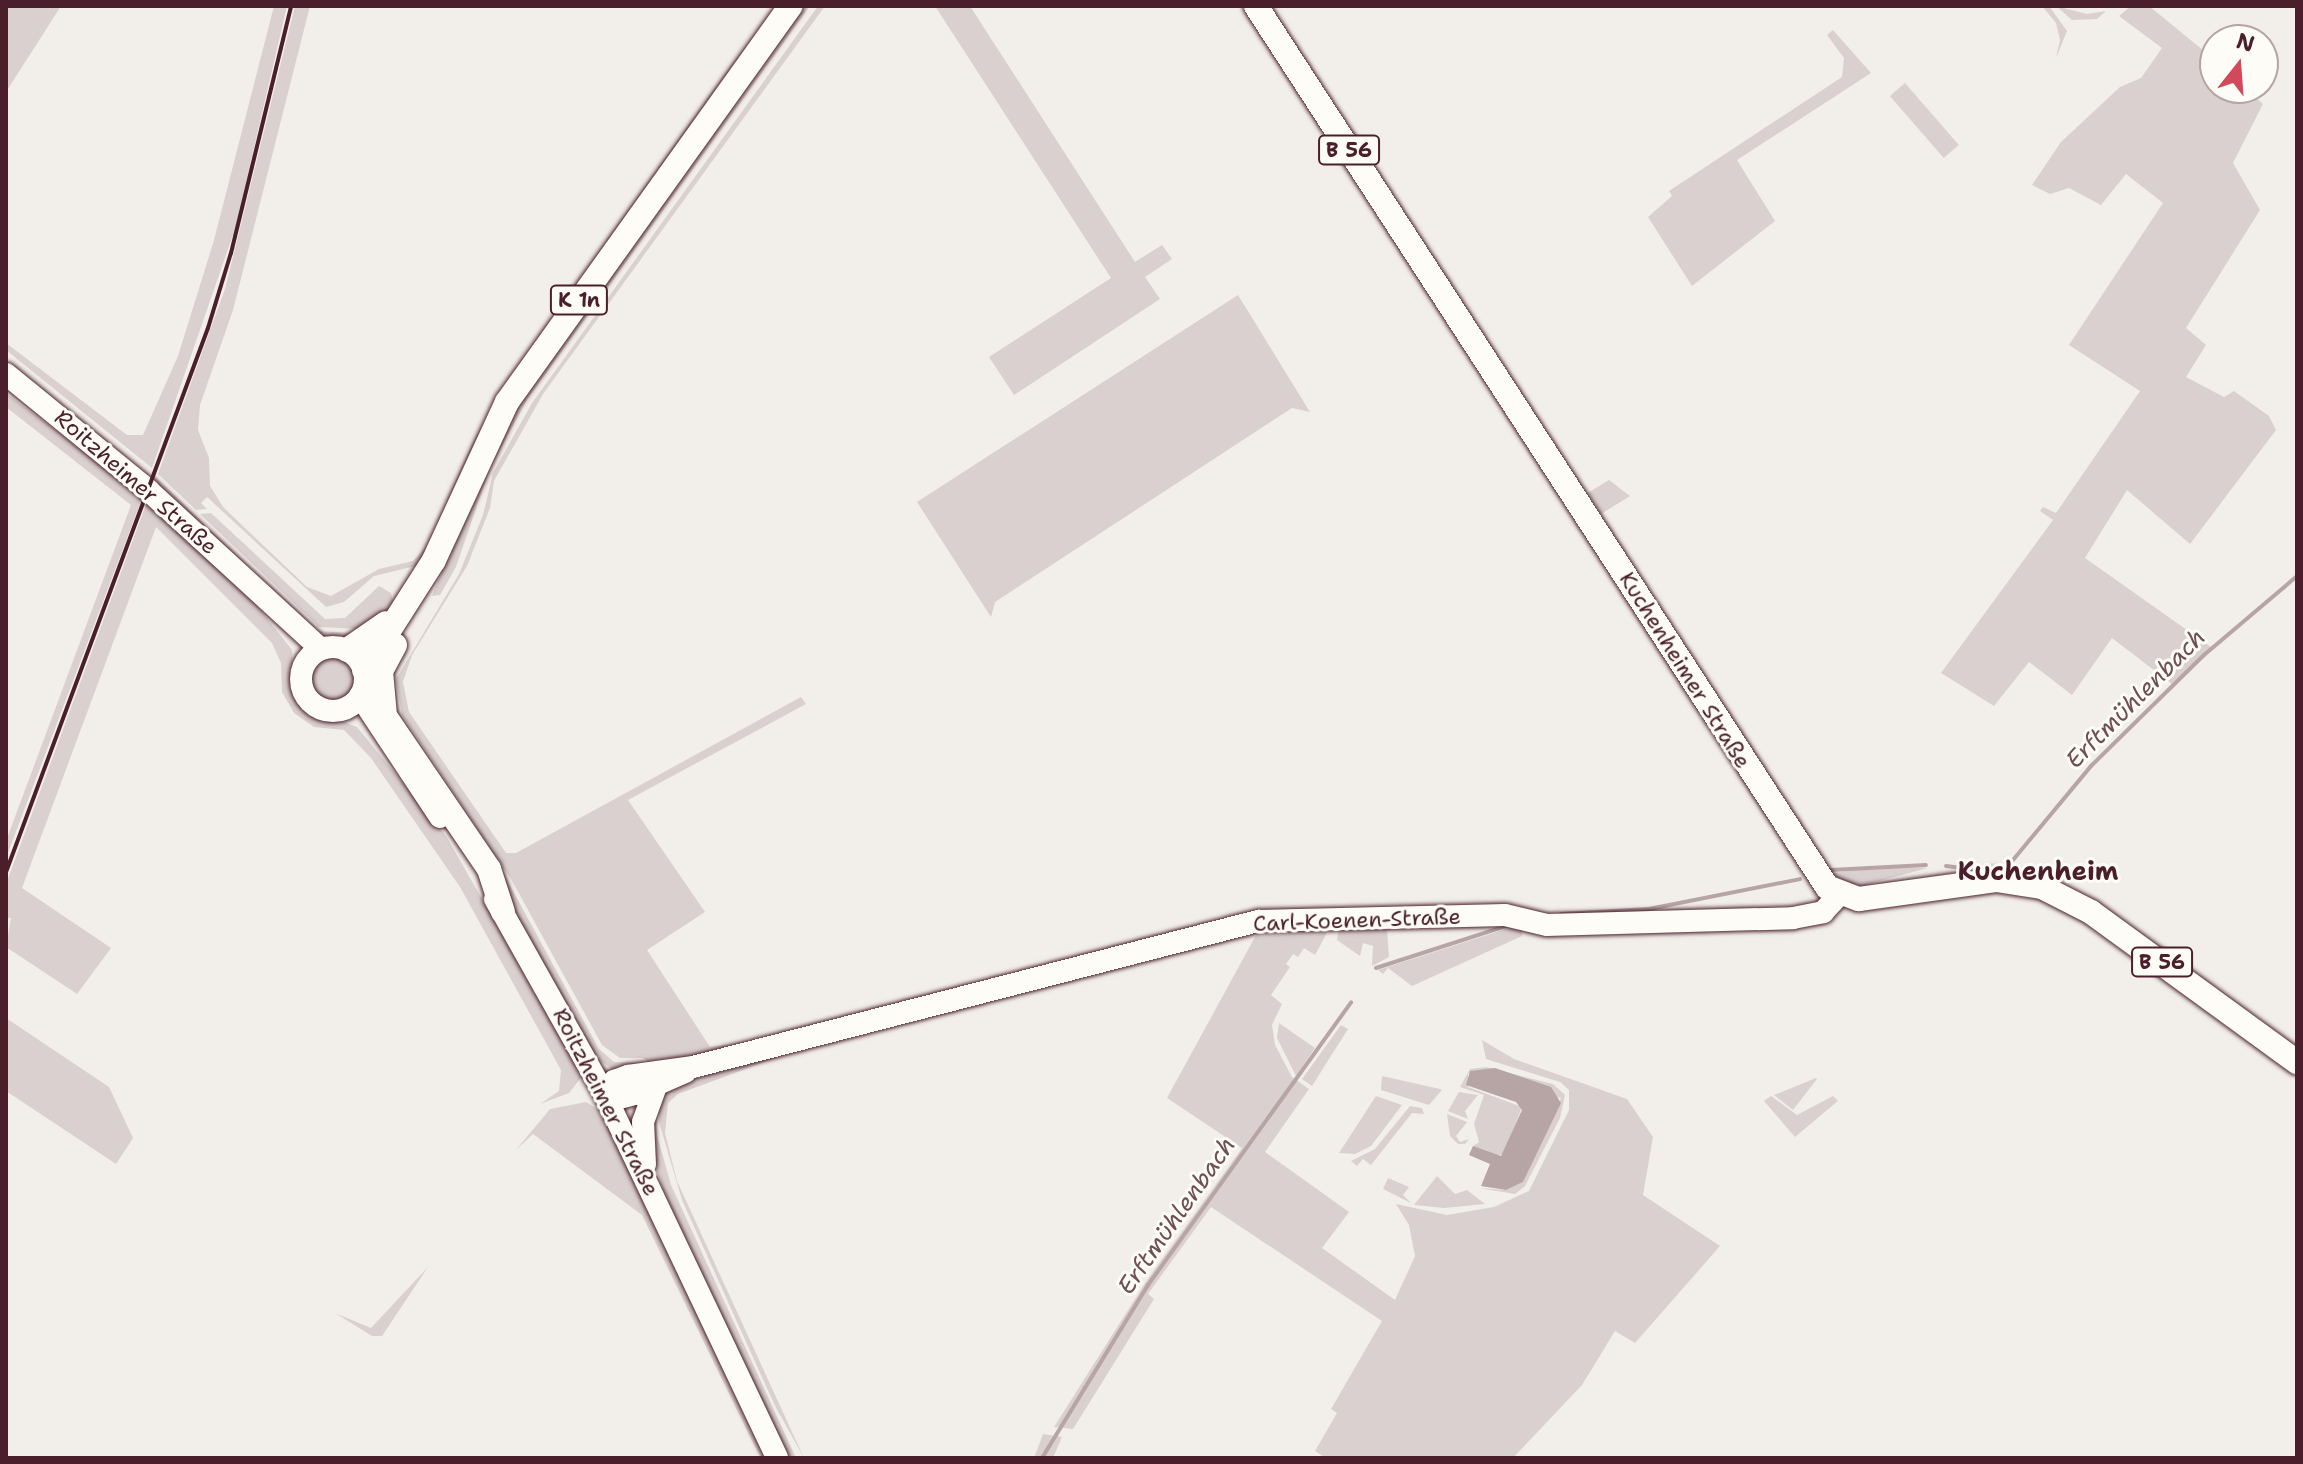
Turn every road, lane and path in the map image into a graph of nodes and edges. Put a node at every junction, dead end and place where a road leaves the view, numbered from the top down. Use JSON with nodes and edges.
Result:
{"nodes":[{"id":1,"x":791,"y":6,"type":"edge"},
{"id":2,"x":1256,"y":6,"type":"edge"},
{"id":3,"x":6,"y":374,"type":"edge"},
{"id":4,"x":467,"y":482,"type":"junction"},
{"id":5,"x":401,"y":613,"type":"junction"},
{"id":6,"x":347,"y":650,"type":"junction"},
{"id":7,"x":313,"y":656,"type":"junction"},
{"id":8,"x":364,"y":670,"type":"junction"},
{"id":9,"x":351,"y":703,"type":"junction"},
{"id":10,"x":1839,"y":895,"type":"junction"},
{"id":11,"x":503,"y":912,"type":"junction"},
{"id":12,"x":2297,"y":1062,"type":"edge"},
{"id":13,"x":693,"y":1067,"type":"junction"},
{"id":14,"x":656,"y":1087,"type":"junction"},
{"id":15,"x":604,"y":1093,"type":"junction"},
{"id":16,"x":645,"y":1177,"type":"junction"},
{"id":17,"x":777,"y":1458,"type":"edge"}],
"edges":[{"from":1,"to":4,"type":"main road","number":"K 1n"},
{"from":2,"to":10,"type":"main road","name":"Kuchenheimer Straße","number":"B 56"},
{"from":3,"to":7,"type":"street","name":"Roitzheimer Straße"},
{"from":4,"to":5,"type":"main road","number":"K 1n"},
{"from":4,"to":11,"type":"main road","number":"K 1n"},
{"from":5,"to":6,"type":"main road","number":"K 1n"},
{"from":5,"to":8,"type":"main road","number":"K 1n"},
{"from":6,"to":7,"type":"street"},
{"from":6,"to":8,"type":"street"},
{"from":7,"to":9,"type":"street"},
{"from":8,"to":9,"type":"street"},
{"from":9,"to":11,"type":"street","name":"Roitzheimer Straße"},
{"from":10,"to":12,"type":"main road","number":"B 56"},
{"from":10,"to":13,"type":"street","name":"Carl-Koenen-Straße"},
{"from":11,"to":15,"type":"street","name":"Roitzheimer Straße"},
{"from":13,"to":14,"type":"street","name":"Carl-Koenen-Straße"},
{"from":13,"to":15,"type":"street","name":"Carl-Koenen-Straße"},
{"from":14,"to":15,"type":"street","name":"Carl-Koenen-Straße"},
{"from":14,"to":16,"type":"street"},
{"from":15,"to":16,"type":"street","name":"Roitzheimer Straße"},
{"from":16,"to":17,"type":"street","name":"Roitzheimer Straße"}]}
